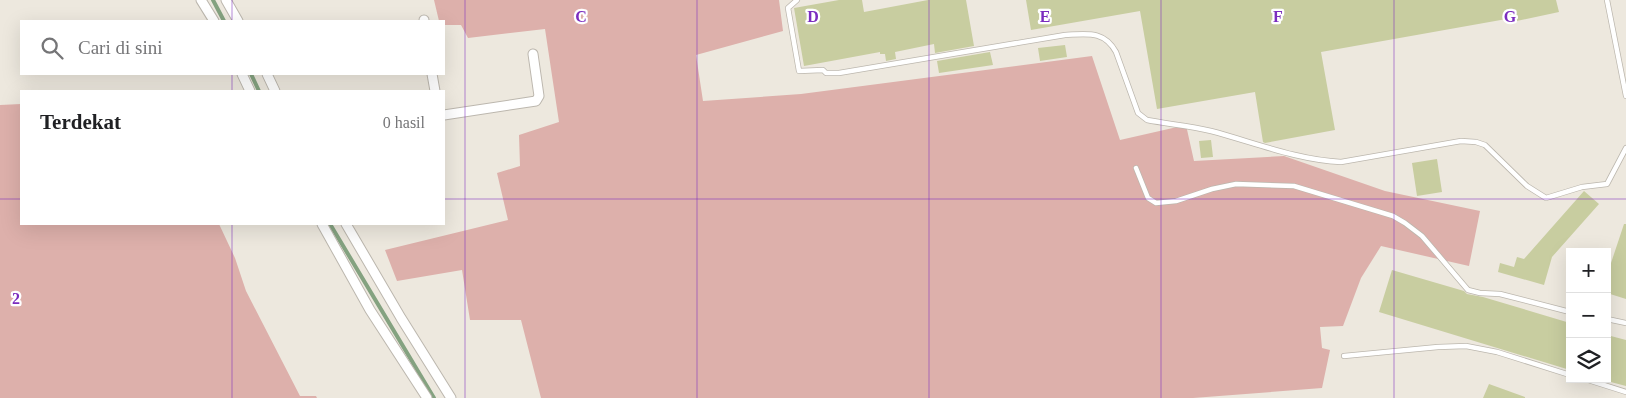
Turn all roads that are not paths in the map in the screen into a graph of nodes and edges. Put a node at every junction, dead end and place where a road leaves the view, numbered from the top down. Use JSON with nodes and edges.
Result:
{"nodes":[{"id":1,"x":201,"y":0,"type":"edge"},
{"id":2,"x":226,"y":0,"type":"edge"},
{"id":3,"x":797,"y":0,"type":"edge"},
{"id":4,"x":1606,"y":0,"type":"edge"},
{"id":5,"x":213,"y":20,"type":"edge"},
{"id":6,"x":237,"y":20,"type":"edge"},
{"id":7,"x":533,"y":54,"type":"dead end"},
{"id":8,"x":242,"y":75,"type":"edge"},
{"id":9,"x":267,"y":75,"type":"edge"},
{"id":10,"x":432,"y":75,"type":"edge"},
{"id":11,"x":250,"y":90,"type":"edge"},
{"id":12,"x":275,"y":90,"type":"edge"},
{"id":13,"x":435,"y":90,"type":"edge"},
{"id":14,"x":1626,"y":96,"type":"edge"},
{"id":15,"x":445,"y":115,"type":"edge"},
{"id":16,"x":1626,"y":148,"type":"edge"},
{"id":17,"x":1136,"y":168,"type":"dead end"},
{"id":18,"x":323,"y":225,"type":"edge"},
{"id":19,"x":347,"y":225,"type":"edge"},
{"id":20,"x":1566,"y":311,"type":"edge"},
{"id":21,"x":1611,"y":320,"type":"edge"},
{"id":22,"x":1626,"y":323,"type":"edge"},
{"id":23,"x":1344,"y":356,"type":"dead end"},
{"id":24,"x":1566,"y":374,"type":"edge"},
{"id":25,"x":1598,"y":383,"type":"edge"},
{"id":26,"x":1626,"y":392,"type":"edge"},
{"id":27,"x":427,"y":398,"type":"edge"},
{"id":28,"x":451,"y":398,"type":"edge"}],
"edges":[{"from":1,"to":5,"type":"street"},
{"from":2,"to":6,"type":"street"},
{"from":3,"to":16,"type":"lane"},
{"from":4,"to":14,"type":"lane"},
{"from":7,"to":15,"type":"street"},
{"from":8,"to":11,"type":"street"},
{"from":9,"to":12,"type":"street"},
{"from":10,"to":13,"type":"street"},
{"from":17,"to":20,"type":"lane"},
{"from":18,"to":27,"type":"street"},
{"from":19,"to":28,"type":"street"},
{"from":21,"to":22,"type":"lane"},
{"from":23,"to":24,"type":"lane"},
{"from":25,"to":26,"type":"lane"}]}
